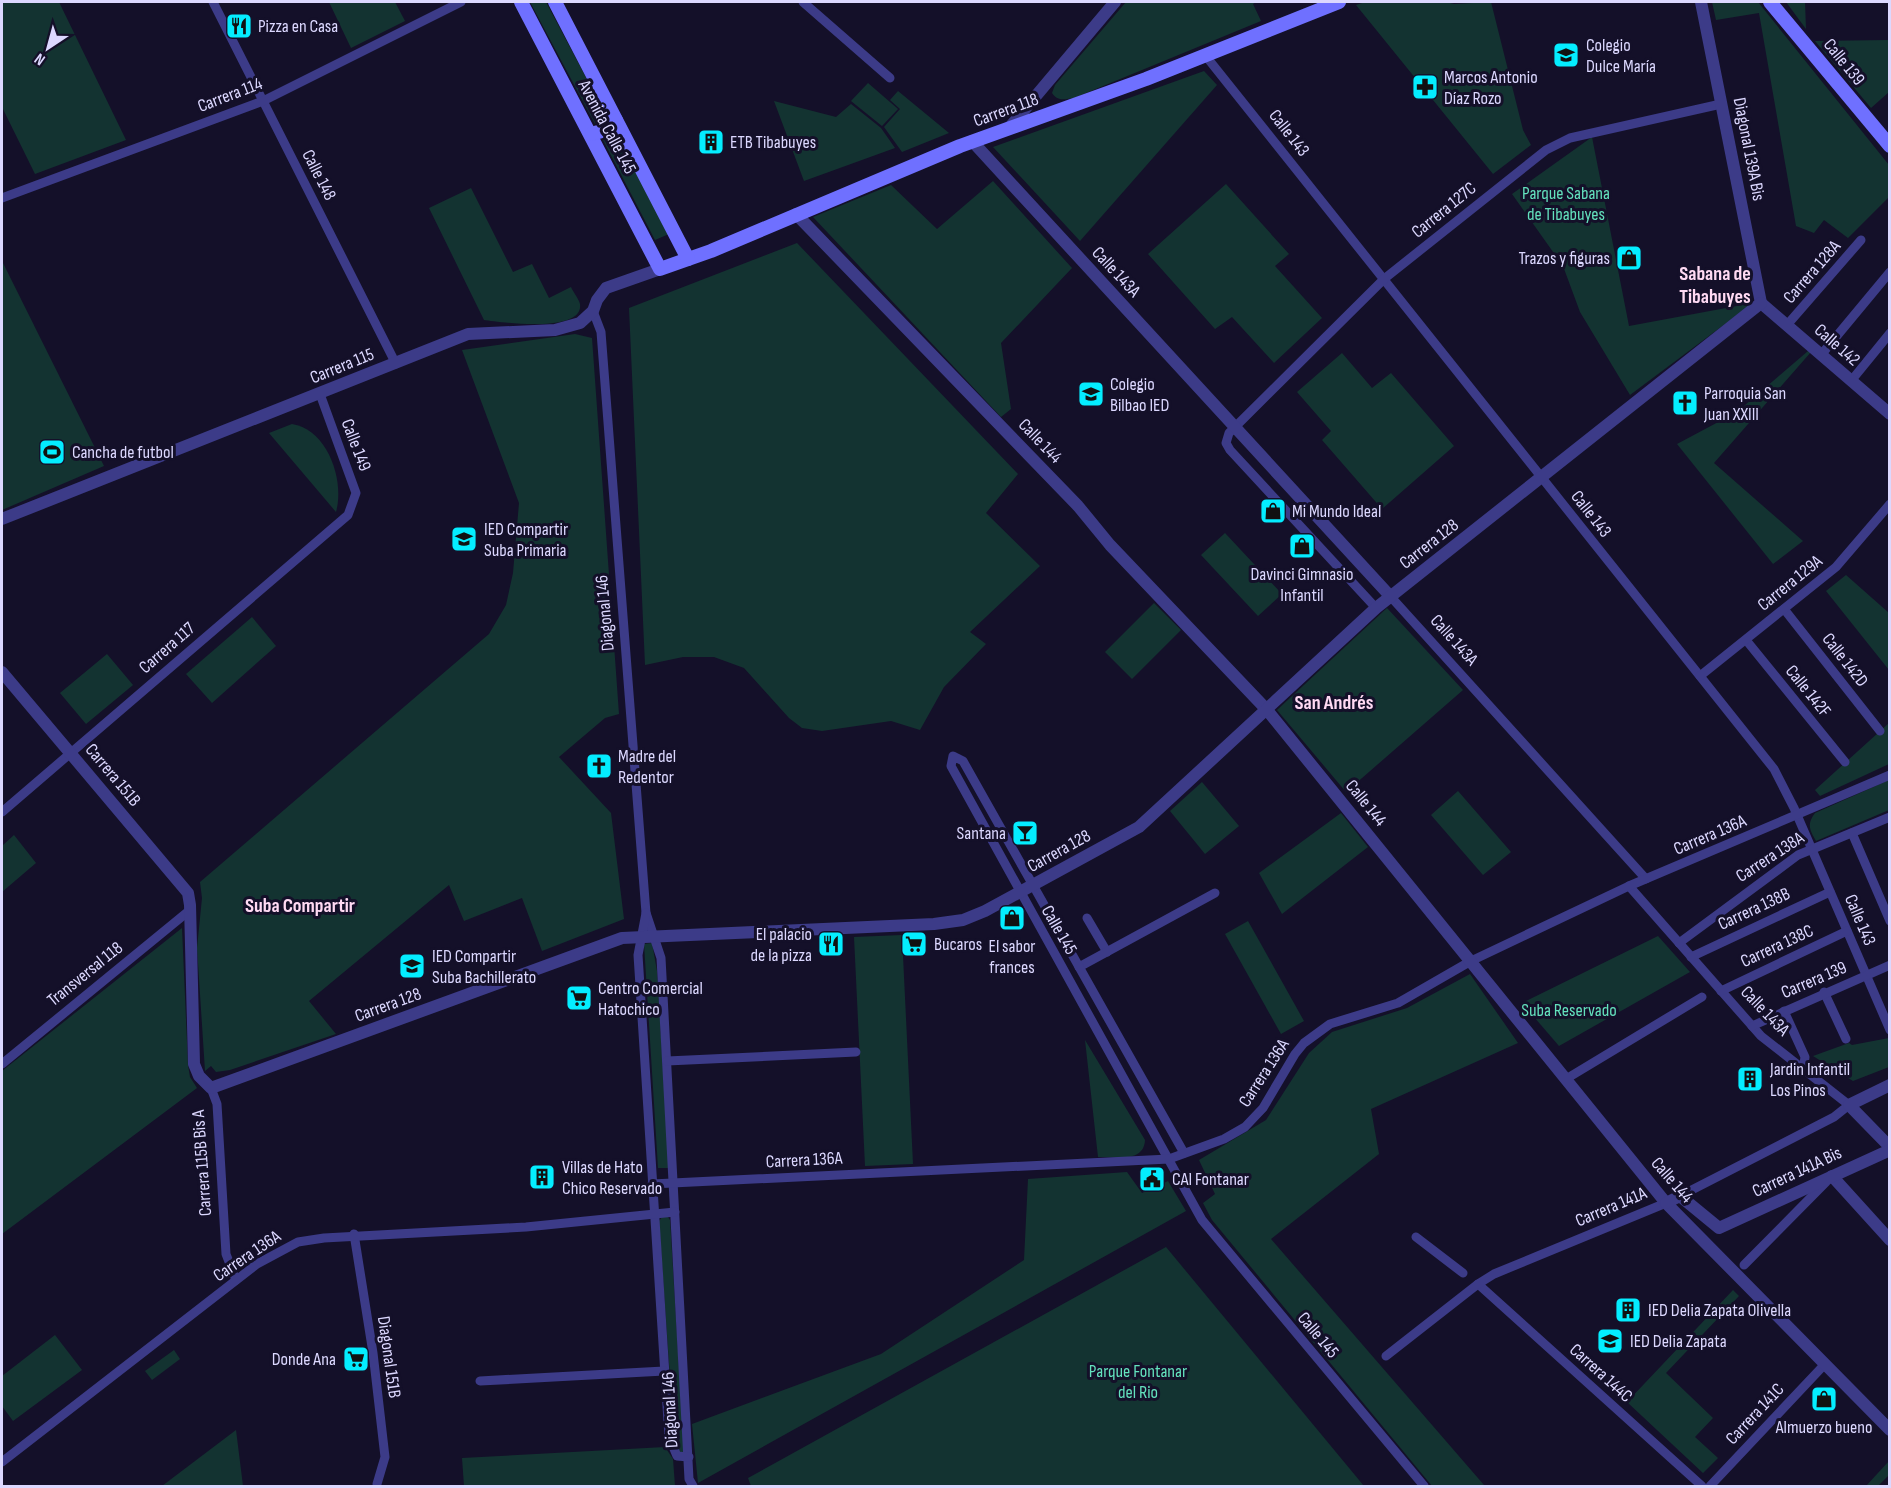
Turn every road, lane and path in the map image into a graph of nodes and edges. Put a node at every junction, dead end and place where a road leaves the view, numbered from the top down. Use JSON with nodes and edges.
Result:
{"nodes":[{"id":1,"x":213,"y":2,"type":"edge"},
{"id":2,"x":461,"y":2,"type":"edge"},
{"id":3,"x":521,"y":2,"type":"edge"},
{"id":4,"x":555,"y":2,"type":"edge"},
{"id":5,"x":803,"y":2,"type":"edge"},
{"id":6,"x":1115,"y":2,"type":"edge"},
{"id":7,"x":1339,"y":2,"type":"edge"},
{"id":8,"x":1701,"y":2,"type":"edge"},
{"id":9,"x":1770,"y":2,"type":"edge"},
{"id":10,"x":1205,"y":55,"type":"junction"},
{"id":11,"x":890,"y":78,"type":"dead end"},
{"id":12,"x":1042,"y":90,"type":"junction"},
{"id":13,"x":263,"y":101,"type":"junction"},
{"id":14,"x":1721,"y":104,"type":"junction"},
{"id":15,"x":1056,"y":112,"type":"junction"},
{"id":16,"x":616,"y":120,"type":"junction"},
{"id":17,"x":1010,"y":128,"type":"junction"},
{"id":18,"x":591,"y":134,"type":"junction"},
{"id":19,"x":972,"y":141,"type":"junction"},
{"id":20,"x":1890,"y":146,"type":"edge"},
{"id":21,"x":2,"y":198,"type":"edge"},
{"id":22,"x":796,"y":214,"type":"junction"},
{"id":23,"x":1861,"y":240,"type":"dead end"},
{"id":24,"x":688,"y":259,"type":"junction"},
{"id":25,"x":660,"y":269,"type":"junction"},
{"id":26,"x":1890,"y":272,"type":"edge"},
{"id":27,"x":1384,"y":279,"type":"junction"},
{"id":28,"x":1761,"y":303,"type":"junction"},
{"id":29,"x":593,"y":310,"type":"junction"},
{"id":30,"x":1787,"y":325,"type":"junction"},
{"id":31,"x":1890,"y":333,"type":"edge"},
{"id":32,"x":1821,"y":355,"type":"junction"},
{"id":33,"x":396,"y":364,"type":"junction"},
{"id":34,"x":1851,"y":381,"type":"junction"},
{"id":35,"x":320,"y":394,"type":"junction"},
{"id":36,"x":1889,"y":414,"type":"edge"},
{"id":37,"x":1234,"y":426,"type":"junction"},
{"id":38,"x":1542,"y":478,"type":"junction"},
{"id":39,"x":1890,"y":504,"type":"edge"},
{"id":40,"x":352,"y":508,"type":"joint"},
{"id":41,"x":2,"y":519,"type":"edge"},
{"id":42,"x":1390,"y":597,"type":"junction"},
{"id":43,"x":1376,"y":608,"type":"junction"},
{"id":44,"x":1784,"y":609,"type":"junction"},
{"id":45,"x":1746,"y":639,"type":"junction"},
{"id":46,"x":2,"y":672,"type":"edge"},
{"id":47,"x":1700,"y":676,"type":"junction"},
{"id":48,"x":1267,"y":710,"type":"junction"},
{"id":49,"x":1880,"y":731,"type":"dead end"},
{"id":50,"x":70,"y":753,"type":"junction"},
{"id":51,"x":1845,"y":762,"type":"dead end"},
{"id":52,"x":1890,"y":775,"type":"edge"},
{"id":53,"x":2,"y":812,"type":"edge"},
{"id":54,"x":1797,"y":816,"type":"junction"},
{"id":55,"x":1890,"y":817,"type":"edge"},
{"id":56,"x":1852,"y":833,"type":"junction"},
{"id":57,"x":1811,"y":848,"type":"junction"},
{"id":58,"x":1646,"y":879,"type":"junction"},
{"id":59,"x":1033,"y":886,"type":"junction"},
{"id":60,"x":1629,"y":886,"type":"junction"},
{"id":61,"x":1830,"y":891,"type":"junction"},
{"id":62,"x":1019,"y":893,"type":"junction"},
{"id":63,"x":1215,"y":893,"type":"dead end"},
{"id":64,"x":190,"y":907,"type":"junction"},
{"id":65,"x":646,"y":914,"type":"junction"},
{"id":66,"x":1087,"y":918,"type":"dead end"},
{"id":67,"x":1890,"y":921,"type":"edge"},
{"id":68,"x":1847,"y":930,"type":"junction"},
{"id":69,"x":640,"y":936,"type":"junction"},
{"id":70,"x":655,"y":936,"type":"junction"},
{"id":71,"x":1679,"y":943,"type":"junction"},
{"id":72,"x":1107,"y":952,"type":"junction"},
{"id":73,"x":1691,"y":957,"type":"junction"},
{"id":74,"x":1471,"y":962,"type":"junction"},
{"id":75,"x":1890,"y":965,"type":"edge"},
{"id":76,"x":1079,"y":967,"type":"junction"},
{"id":77,"x":1866,"y":975,"type":"junction"},
{"id":78,"x":1721,"y":991,"type":"junction"},
{"id":79,"x":1824,"y":992,"type":"junction"},
{"id":80,"x":1702,"y":998,"type":"dead end"},
{"id":81,"x":1784,"y":1011,"type":"junction"},
{"id":82,"x":1752,"y":1026,"type":"junction"},
{"id":83,"x":1890,"y":1030,"type":"edge"},
{"id":84,"x":1846,"y":1039,"type":"dead end"},
{"id":85,"x":856,"y":1052,"type":"dead end"},
{"id":86,"x":667,"y":1061,"type":"junction"},
{"id":87,"x":2,"y":1064,"type":"edge"},
{"id":88,"x":1803,"y":1071,"type":"junction"},
{"id":89,"x":1566,"y":1078,"type":"junction"},
{"id":90,"x":1890,"y":1085,"type":"edge"},
{"id":91,"x":211,"y":1088,"type":"junction"},
{"id":92,"x":1849,"y":1105,"type":"junction"},
{"id":93,"x":1890,"y":1148,"type":"edge"},
{"id":94,"x":1184,"y":1153,"type":"junction"},
{"id":95,"x":1169,"y":1159,"type":"junction"},
{"id":96,"x":1832,"y":1176,"type":"junction"},
{"id":97,"x":673,"y":1183,"type":"junction"},
{"id":98,"x":652,"y":1184,"type":"junction"},
{"id":99,"x":1680,"y":1196,"type":"junction"},
{"id":100,"x":1666,"y":1203,"type":"junction"},
{"id":101,"x":675,"y":1212,"type":"junction"},
{"id":102,"x":654,"y":1214,"type":"junction"},
{"id":103,"x":354,"y":1234,"type":"junction"},
{"id":104,"x":1416,"y":1237,"type":"dead end"},
{"id":105,"x":1890,"y":1240,"type":"edge"},
{"id":106,"x":1744,"y":1265,"type":"dead end"},
{"id":107,"x":1463,"y":1273,"type":"dead end"},
{"id":108,"x":236,"y":1280,"type":"junction"},
{"id":109,"x":1478,"y":1284,"type":"junction"},
{"id":110,"x":1386,"y":1356,"type":"dead end"},
{"id":111,"x":1825,"y":1364,"type":"junction"},
{"id":112,"x":664,"y":1371,"type":"junction"},
{"id":113,"x":480,"y":1381,"type":"dead end"},
{"id":114,"x":1890,"y":1430,"type":"edge"},
{"id":115,"x":688,"y":1457,"type":"junction"},
{"id":116,"x":2,"y":1462,"type":"edge"},
{"id":117,"x":377,"y":1484,"type":"dead end"},
{"id":118,"x":693,"y":1486,"type":"edge"},
{"id":119,"x":1424,"y":1486,"type":"edge"},
{"id":120,"x":1702,"y":1486,"type":"edge"},
{"id":121,"x":1710,"y":1486,"type":"edge"}],
"edges":[{"from":1,"to":13,"type":"street","name":"Calle 148"},
{"from":2,"to":13,"type":"street","name":"Carrera 114"},
{"from":3,"to":18,"type":"main road","name":"Avenida Calle 145"},
{"from":4,"to":16,"type":"main road","name":"Avenida Calle 145"},
{"from":5,"to":11,"type":"street"},
{"from":6,"to":12,"type":"street"},
{"from":7,"to":10,"type":"main road","name":"Carrera 118"},
{"from":8,"to":14,"type":"street","name":"Diagonal 139A Bis"},
{"from":9,"to":20,"type":"main road","name":"Calle 139"},
{"from":10,"to":15,"type":"main road","name":"Carrera 118"},
{"from":10,"to":27,"type":"street","name":"Calle 143"},
{"from":12,"to":15,"type":"street"},
{"from":12,"to":17,"type":"street"},
{"from":13,"to":21,"type":"street","name":"Carrera 114"},
{"from":13,"to":33,"type":"street","name":"Calle 148"},
{"from":14,"to":27,"type":"street","name":"Carrera 127C"},
{"from":14,"to":28,"type":"street","name":"Diagonal 139A Bis"},
{"from":15,"to":17,"type":"main road","name":"Carrera 118"},
{"from":16,"to":18,"type":"main road"},
{"from":16,"to":24,"type":"main road","name":"Avenida Calle 145"},
{"from":17,"to":19,"type":"main road","name":"Carrera 118"},
{"from":18,"to":25,"type":"main road","name":"Avenida Calle 145"},
{"from":19,"to":22,"type":"main road","name":"Carrera 118"},
{"from":19,"to":37,"type":"street","name":"Calle 143A"},
{"from":22,"to":24,"type":"main road","name":"Carrera 118"},
{"from":22,"to":48,"type":"street","name":"Calle 144"},
{"from":23,"to":30,"type":"street","name":"Carrera 128A"},
{"from":24,"to":25,"type":"main road","name":"Carrera 115"},
{"from":25,"to":29,"type":"street","name":"Carrera 115"},
{"from":26,"to":32,"type":"street"},
{"from":27,"to":37,"type":"street","name":"Carrera 127C"},
{"from":27,"to":38,"type":"street","name":"Calle 143"},
{"from":28,"to":30,"type":"street","name":"Calle 142"},
{"from":28,"to":38,"type":"street","name":"Carrera 128"},
{"from":29,"to":33,"type":"street","name":"Carrera 115"},
{"from":29,"to":65,"type":"street","name":"Diagonal 146"},
{"from":30,"to":32,"type":"street","name":"Calle 142"},
{"from":31,"to":34,"type":"street"},
{"from":32,"to":34,"type":"street","name":"Calle 142"},
{"from":33,"to":35,"type":"street","name":"Carrera 115"},
{"from":34,"to":36,"type":"street","name":"Calle 142"},
{"from":35,"to":40,"type":"street","name":"Calle 149"},
{"from":35,"to":41,"type":"street","name":"Carrera 115"},
{"from":37,"to":42,"type":"street","name":"Calle 143A"},
{"from":37,"to":43,"type":"street"},
{"from":38,"to":42,"type":"street","name":"Carrera 128"},
{"from":38,"to":47,"type":"street","name":"Calle 143"},
{"from":39,"to":44,"type":"street","name":"Carrera 129A"},
{"from":40,"to":50,"type":"street","name":"Carrera 117"},
{"from":42,"to":43,"type":"street","name":"Carrera 128"},
{"from":42,"to":58,"type":"street","name":"Calle 143A"},
{"from":43,"to":48,"type":"street","name":"Carrera 128"},
{"from":44,"to":45,"type":"street","name":"Carrera 129A"},
{"from":44,"to":49,"type":"street","name":"Calle 142D"},
{"from":45,"to":47,"type":"street","name":"Carrera 129A"},
{"from":45,"to":51,"type":"street","name":"Calle 142F"},
{"from":46,"to":50,"type":"street","name":"Carrera 151B"},
{"from":47,"to":54,"type":"street","name":"Calle 143"},
{"from":48,"to":59,"type":"street","name":"Carrera 128"},
{"from":48,"to":74,"type":"street","name":"Calle 144"},
{"from":50,"to":53,"type":"street","name":"Carrera 117"},
{"from":50,"to":64,"type":"street","name":"Carrera 151B"},
{"from":52,"to":54,"type":"street","name":"Carrera 136A"},
{"from":54,"to":57,"type":"street","name":"Calle 143"},
{"from":54,"to":58,"type":"street","name":"Carrera 136A"},
{"from":55,"to":56,"type":"street","name":"Carrera 138A"},
{"from":56,"to":57,"type":"street","name":"Carrera 138A"},
{"from":56,"to":67,"type":"street"},
{"from":57,"to":61,"type":"street","name":"Calle 143"},
{"from":57,"to":71,"type":"street","name":"Carrera 138A"},
{"from":58,"to":60,"type":"street","name":"Carrera 136A"},
{"from":59,"to":62,"type":"street","name":"Carrera 128"},
{"from":59,"to":62,"type":"street","name":"Calle 145"},
{"from":59,"to":76,"type":"street","name":"Calle 145"},
{"from":60,"to":71,"type":"street","name":"Calle 143A"},
{"from":60,"to":74,"type":"street","name":"Carrera 136A"},
{"from":61,"to":68,"type":"street","name":"Calle 143"},
{"from":61,"to":73,"type":"street","name":"Carrera 138B"},
{"from":62,"to":70,"type":"street","name":"Carrera 128"},
{"from":62,"to":95,"type":"street","name":"Calle 145"},
{"from":63,"to":72,"type":"street"},
{"from":64,"to":87,"type":"street","name":"Transversal 118"},
{"from":64,"to":91,"type":"street","name":"Carrera 115B Bis A"},
{"from":65,"to":69,"type":"street","name":"Diagonal 146"},
{"from":65,"to":70,"type":"street","name":"Diagonal 146"},
{"from":66,"to":72,"type":"street"},
{"from":68,"to":77,"type":"street","name":"Calle 143"},
{"from":68,"to":78,"type":"street","name":"Carrera 138C"},
{"from":69,"to":70,"type":"street","name":"Carrera 128"},
{"from":69,"to":91,"type":"street","name":"Carrera 128"},
{"from":69,"to":98,"type":"street","name":"Diagonal 146"},
{"from":70,"to":86,"type":"street","name":"Diagonal 146"},
{"from":71,"to":73,"type":"street","name":"Calle 143A"},
{"from":72,"to":76,"type":"street"},
{"from":73,"to":78,"type":"street","name":"Calle 143A"},
{"from":74,"to":89,"type":"street","name":"Calle 144"},
{"from":74,"to":94,"type":"street","name":"Carrera 136A"},
{"from":75,"to":77,"type":"street","name":"Carrera 139"},
{"from":76,"to":94,"type":"street","name":"Calle 145"},
{"from":77,"to":79,"type":"street","name":"Carrera 139"},
{"from":77,"to":83,"type":"street","name":"Calle 143"},
{"from":78,"to":82,"type":"street","name":"Calle 143A"},
{"from":79,"to":81,"type":"street","name":"Carrera 139"},
{"from":79,"to":84,"type":"street"},
{"from":80,"to":89,"type":"street"},
{"from":81,"to":82,"type":"street","name":"Carrera 139"},
{"from":81,"to":88,"type":"street"},
{"from":82,"to":88,"type":"street","name":"Calle 143A"},
{"from":85,"to":86,"type":"street"},
{"from":86,"to":97,"type":"street","name":"Diagonal 146"},
{"from":88,"to":92,"type":"street","name":"Calle 143A"},
{"from":89,"to":100,"type":"street","name":"Calle 144"},
{"from":90,"to":92,"type":"street","name":"Carrera 141A"},
{"from":91,"to":108,"type":"street","name":"Carrera 115B Bis A"},
{"from":92,"to":93,"type":"street","name":"Calle 143A"},
{"from":92,"to":99,"type":"street","name":"Carrera 141A"},
{"from":93,"to":96,"type":"street","name":"Carrera 141A Bis"},
{"from":94,"to":95,"type":"street","name":"Carrera 136A"},
{"from":95,"to":97,"type":"street","name":"Carrera 136A"},
{"from":95,"to":119,"type":"street","name":"Calle 145"},
{"from":96,"to":99,"type":"street","name":"Carrera 141A Bis"},
{"from":96,"to":105,"type":"street"},
{"from":96,"to":106,"type":"street"},
{"from":97,"to":98,"type":"street","name":"Carrera 136A"},
{"from":97,"to":101,"type":"street","name":"Diagonal 146"},
{"from":98,"to":102,"type":"street","name":"Diagonal 146"},
{"from":99,"to":100,"type":"street","name":"Carrera 141A"},
{"from":100,"to":109,"type":"street","name":"Carrera 141A"},
{"from":100,"to":111,"type":"street","name":"Calle 144"},
{"from":101,"to":102,"type":"street","name":"Carrera 136A"},
{"from":101,"to":115,"type":"street","name":"Diagonal 146"},
{"from":102,"to":103,"type":"street","name":"Carrera 136A"},
{"from":102,"to":112,"type":"street","name":"Diagonal 146"},
{"from":103,"to":108,"type":"street","name":"Carrera 136A"},
{"from":103,"to":117,"type":"street","name":"Diagonal 151B"},
{"from":104,"to":107,"type":"street"},
{"from":108,"to":116,"type":"street","name":"Carrera 136A"},
{"from":109,"to":110,"type":"street","name":"Carrera 141A"},
{"from":109,"to":120,"type":"street","name":"Carrera 144C"},
{"from":111,"to":114,"type":"street","name":"Calle 144"},
{"from":111,"to":121,"type":"street","name":"Carrera 141C"},
{"from":112,"to":113,"type":"street"},
{"from":112,"to":115,"type":"street","name":"Diagonal 146"},
{"from":115,"to":118,"type":"street"}]}
